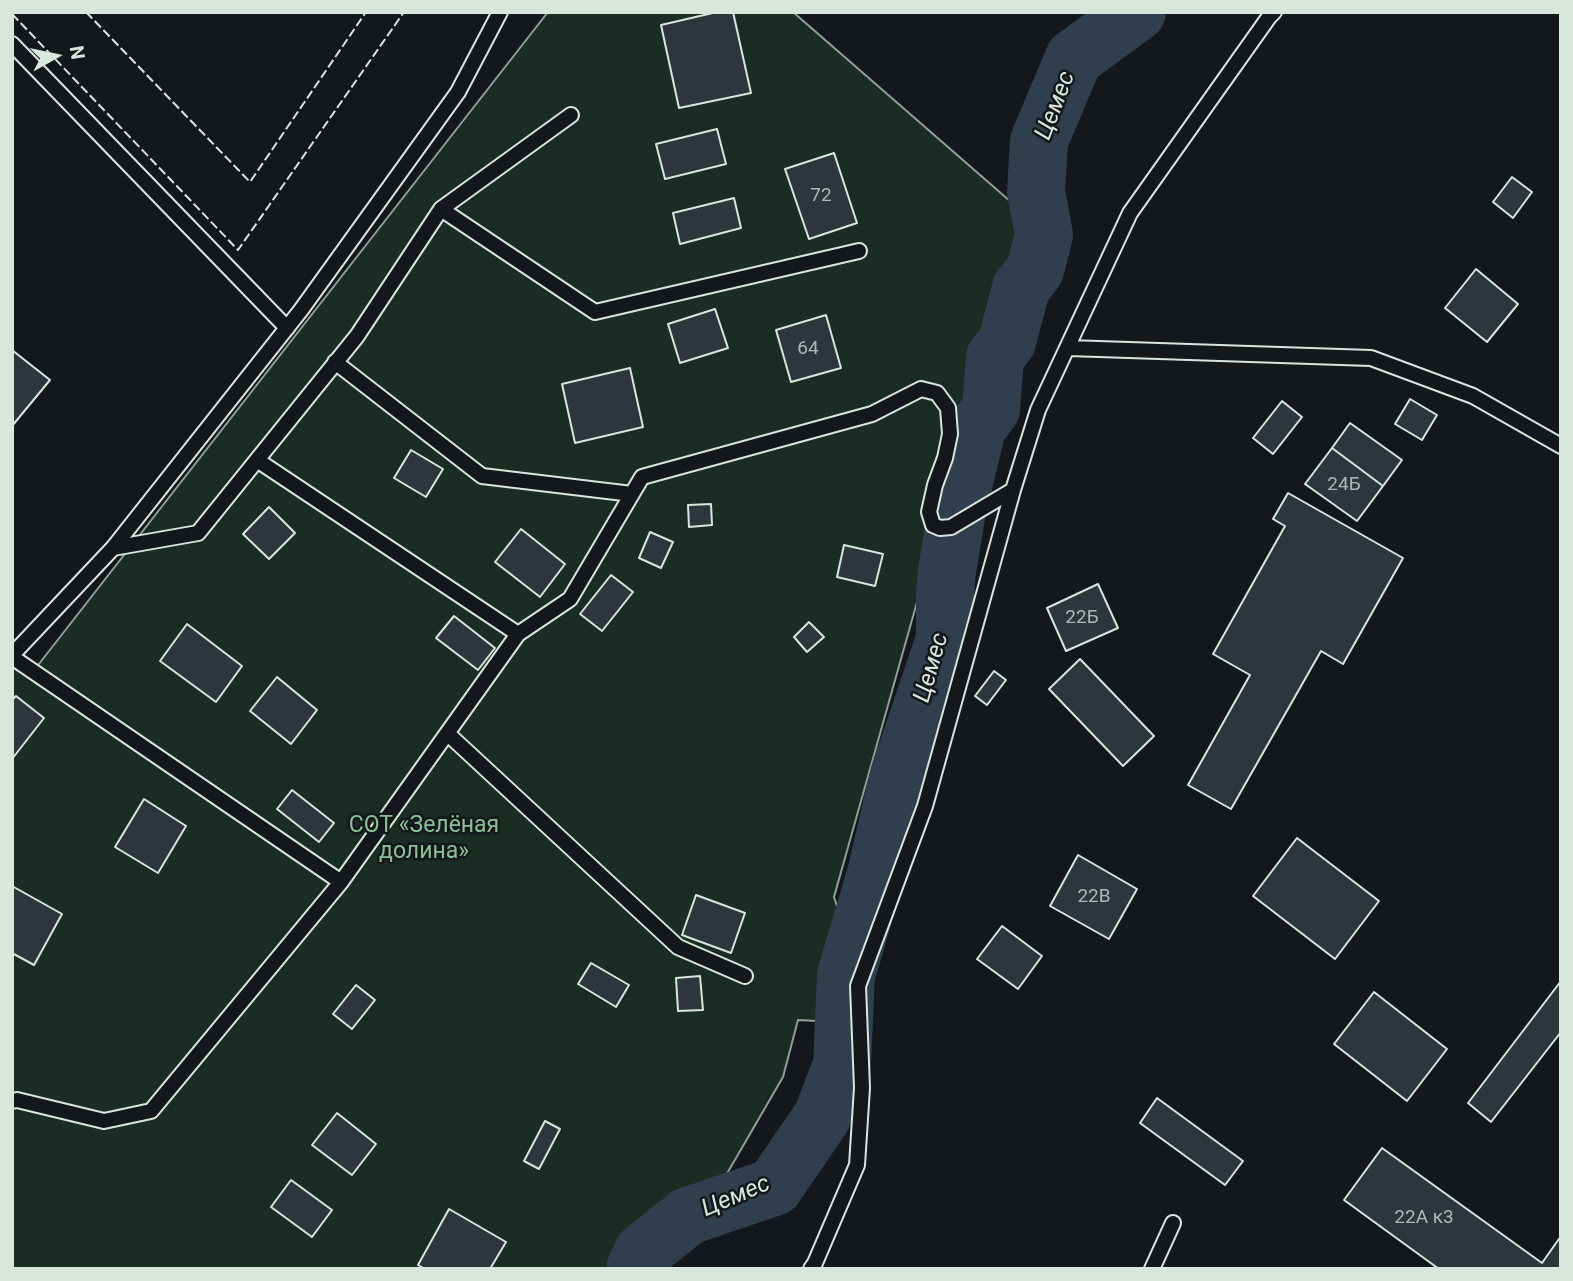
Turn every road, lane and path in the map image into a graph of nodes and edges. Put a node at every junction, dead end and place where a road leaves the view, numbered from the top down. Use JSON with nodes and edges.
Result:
{"nodes":[{"id":1,"x":500,"y":12,"type":"edge"},
{"id":2,"x":1274,"y":12,"type":"edge"},
{"id":3,"x":12,"y":44,"type":"edge"},
{"id":4,"x":571,"y":115,"type":"dead end"},
{"id":5,"x":440,"y":209,"type":"junction"},
{"id":6,"x":859,"y":251,"type":"dead end"},
{"id":7,"x":287,"y":328,"type":"junction"},
{"id":8,"x":1068,"y":348,"type":"junction"},
{"id":9,"x":335,"y":362,"type":"junction"},
{"id":10,"x":1561,"y":446,"type":"edge"},
{"id":11,"x":257,"y":460,"type":"junction"},
{"id":12,"x":1013,"y":490,"type":"junction"},
{"id":13,"x":632,"y":494,"type":"junction"},
{"id":14,"x":113,"y":548,"type":"junction"},
{"id":15,"x":519,"y":634,"type":"junction"},
{"id":16,"x":12,"y":656,"type":"edge"},
{"id":17,"x":448,"y":734,"type":"junction"},
{"id":18,"x":341,"y":882,"type":"junction"},
{"id":19,"x":745,"y":976,"type":"dead end"},
{"id":20,"x":12,"y":1101,"type":"edge"},
{"id":21,"x":1173,"y":1223,"type":"dead end"},
{"id":22,"x":811,"y":1269,"type":"edge"},
{"id":23,"x":1152,"y":1269,"type":"edge"}],
"edges":[{"from":1,"to":7,"type":"lane"},
{"from":2,"to":8,"type":"lane"},
{"from":3,"to":7,"type":"lane"},
{"from":4,"to":5,"type":"lane"},
{"from":5,"to":6,"type":"lane"},
{"from":5,"to":9,"type":"lane"},
{"from":7,"to":14,"type":"lane"},
{"from":8,"to":10,"type":"lane"},
{"from":8,"to":12,"type":"lane"},
{"from":9,"to":11,"type":"lane"},
{"from":9,"to":13,"type":"lane"},
{"from":11,"to":14,"type":"lane"},
{"from":11,"to":15,"type":"lane"},
{"from":12,"to":13,"type":"lane"},
{"from":12,"to":22,"type":"lane"},
{"from":13,"to":15,"type":"lane"},
{"from":14,"to":16,"type":"lane"},
{"from":15,"to":17,"type":"lane"},
{"from":16,"to":18,"type":"lane"},
{"from":17,"to":18,"type":"lane"},
{"from":17,"to":19,"type":"lane"},
{"from":18,"to":20,"type":"lane"},
{"from":21,"to":23,"type":"lane"}]}
